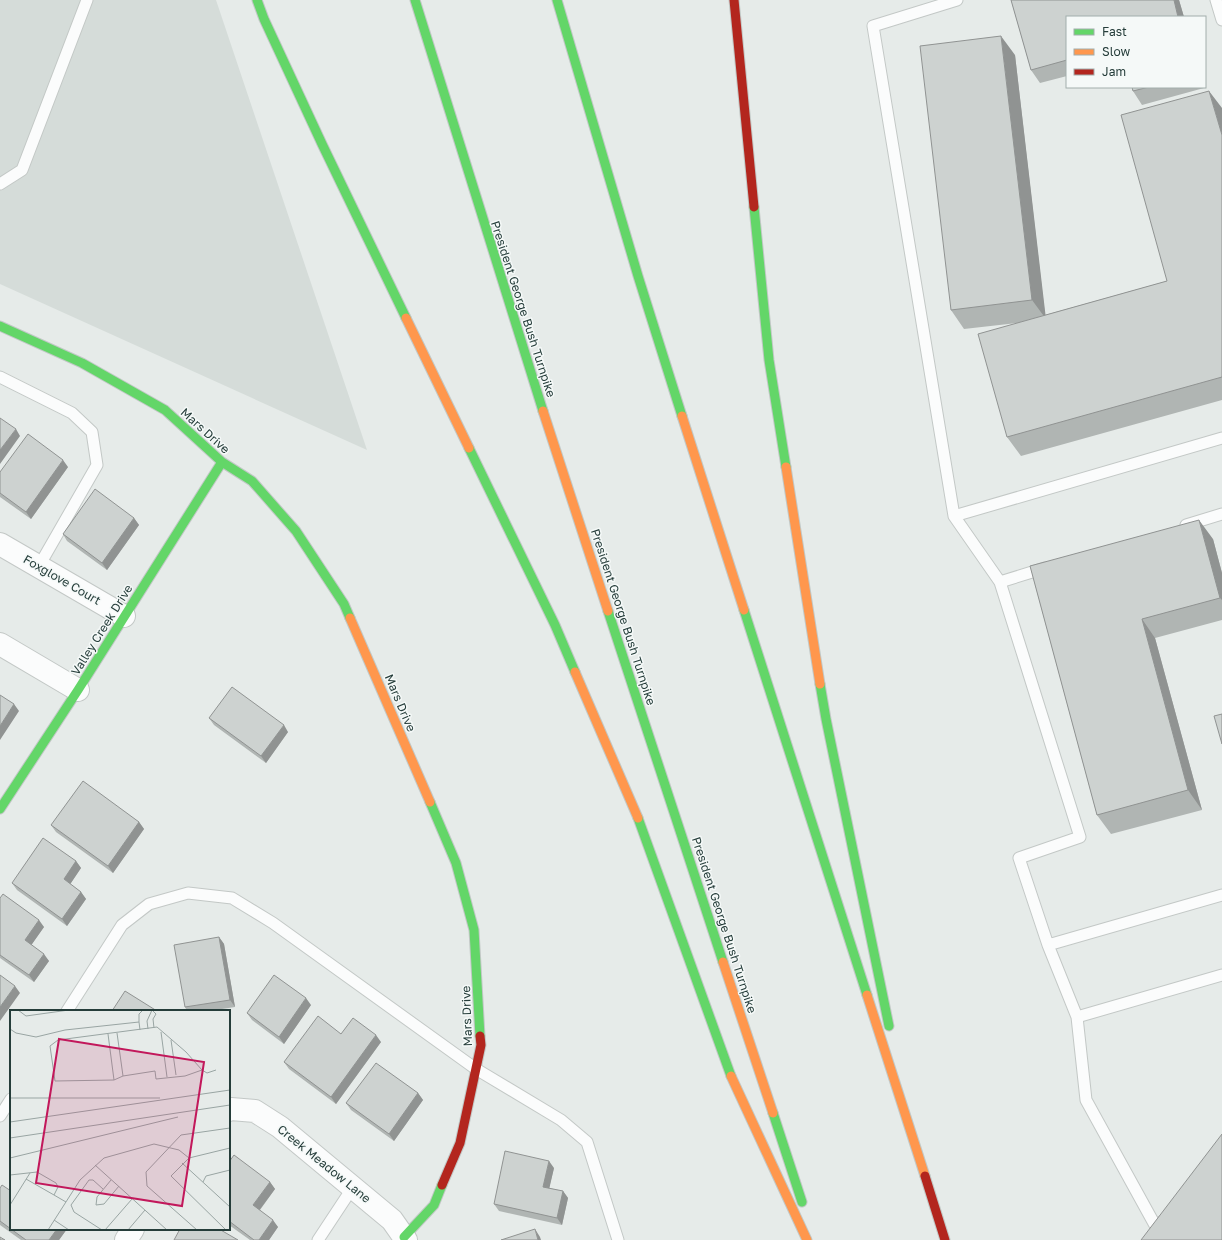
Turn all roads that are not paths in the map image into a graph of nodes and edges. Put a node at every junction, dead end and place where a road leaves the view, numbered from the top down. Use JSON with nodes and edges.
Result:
{"nodes":[{"id":1,"x":87,"y":0,"type":"edge"},
{"id":2,"x":257,"y":0,"type":"edge"},
{"id":3,"x":415,"y":0,"type":"edge"},
{"id":4,"x":558,"y":0,"type":"edge"},
{"id":5,"x":734,"y":0,"type":"edge"},
{"id":6,"x":957,"y":0,"type":"edge"},
{"id":7,"x":1216,"y":0,"type":"edge"},
{"id":8,"x":1222,"y":20,"type":"edge"},
{"id":9,"x":0,"y":184,"type":"edge"},
{"id":10,"x":0,"y":326,"type":"edge"},
{"id":11,"x":0,"y":377,"type":"edge"},
{"id":12,"x":1222,"y":438,"type":"edge"},
{"id":13,"x":222,"y":462,"type":"junction"},
{"id":14,"x":1222,"y":514,"type":"edge"},
{"id":15,"x":954,"y":516,"type":"junction"},
{"id":16,"x":1178,"y":528,"type":"edge"},
{"id":17,"x":0,"y":544,"type":"edge"},
{"id":18,"x":1059,"y":564,"type":"edge"},
{"id":19,"x":39,"y":566,"type":"junction"},
{"id":20,"x":1000,"y":582,"type":"junction"},
{"id":21,"x":124,"y":616,"type":"junction"},
{"id":22,"x":0,"y":644,"type":"edge"},
{"id":23,"x":78,"y":690,"type":"junction"},
{"id":24,"x":0,"y":809,"type":"edge"},
{"id":25,"x":1222,"y":895,"type":"edge"},
{"id":26,"x":1048,"y":945,"type":"junction"},
{"id":27,"x":1222,"y":975,"type":"edge"},
{"id":28,"x":68,"y":1010,"type":"edge"},
{"id":29,"x":1077,"y":1017,"type":"junction"},
{"id":30,"x":476,"y":1069,"type":"junction"},
{"id":31,"x":10,"y":1100,"type":"edge"},
{"id":32,"x":230,"y":1109,"type":"edge"},
{"id":33,"x":0,"y":1116,"type":"edge"},
{"id":34,"x":907,"y":1124,"type":"junction"},
{"id":35,"x":353,"y":1187,"type":"junction"},
{"id":36,"x":805,"y":1210,"type":"dead end"},
{"id":37,"x":1173,"y":1212,"type":"edge"},
{"id":38,"x":810,"y":1225,"type":"dead end"},
{"id":39,"x":132,"y":1230,"type":"edge"},
{"id":40,"x":405,"y":1238,"type":"edge"},
{"id":41,"x":126,"y":1240,"type":"edge"},
{"id":42,"x":318,"y":1240,"type":"edge"},
{"id":43,"x":618,"y":1240,"type":"edge"},
{"id":44,"x":807,"y":1240,"type":"edge"},
{"id":45,"x":815,"y":1240,"type":"edge"},
{"id":46,"x":945,"y":1240,"type":"edge"}],
"edges":[{"from":1,"to":9,"type":"lane"},
{"from":2,"to":44,"type":"main road"},
{"from":3,"to":36,"type":"main road","name":"President George Bush Turnpike"},
{"from":4,"to":34,"type":"main road"},
{"from":5,"to":34,"type":"main road"},
{"from":6,"to":15,"type":"lane"},
{"from":7,"to":8,"type":"lane"},
{"from":10,"to":13,"type":"main road","name":"Mars Drive"},
{"from":11,"to":19,"type":"lane"},
{"from":12,"to":15,"type":"lane"},
{"from":13,"to":21,"type":"main road","name":"Valley Creek Drive"},
{"from":13,"to":30,"type":"main road","name":"Mars Drive"},
{"from":14,"to":16,"type":"lane"},
{"from":15,"to":20,"type":"lane"},
{"from":17,"to":19,"type":"street","name":"Foxglove Court"},
{"from":18,"to":20,"type":"lane"},
{"from":19,"to":21,"type":"street","name":"Foxglove Court"},
{"from":20,"to":26,"type":"lane"},
{"from":21,"to":23,"type":"main road","name":"Valley Creek Drive"},
{"from":22,"to":23,"type":"street"},
{"from":23,"to":24,"type":"main road","name":"Valley Creek Drive"},
{"from":25,"to":26,"type":"lane"},
{"from":26,"to":29,"type":"lane"},
{"from":27,"to":29,"type":"lane"},
{"from":28,"to":30,"type":"lane"},
{"from":29,"to":37,"type":"lane"},
{"from":30,"to":40,"type":"main road","name":"Mars Drive"},
{"from":30,"to":43,"type":"lane"},
{"from":31,"to":33,"type":"lane"},
{"from":32,"to":35,"type":"street","name":"Creek Meadow Lane"},
{"from":34,"to":46,"type":"main road"},
{"from":35,"to":40,"type":"street","name":"Creek Meadow Lane"},
{"from":35,"to":42,"type":"lane"},
{"from":38,"to":45,"type":"main road"},
{"from":39,"to":41,"type":"street"}]}
